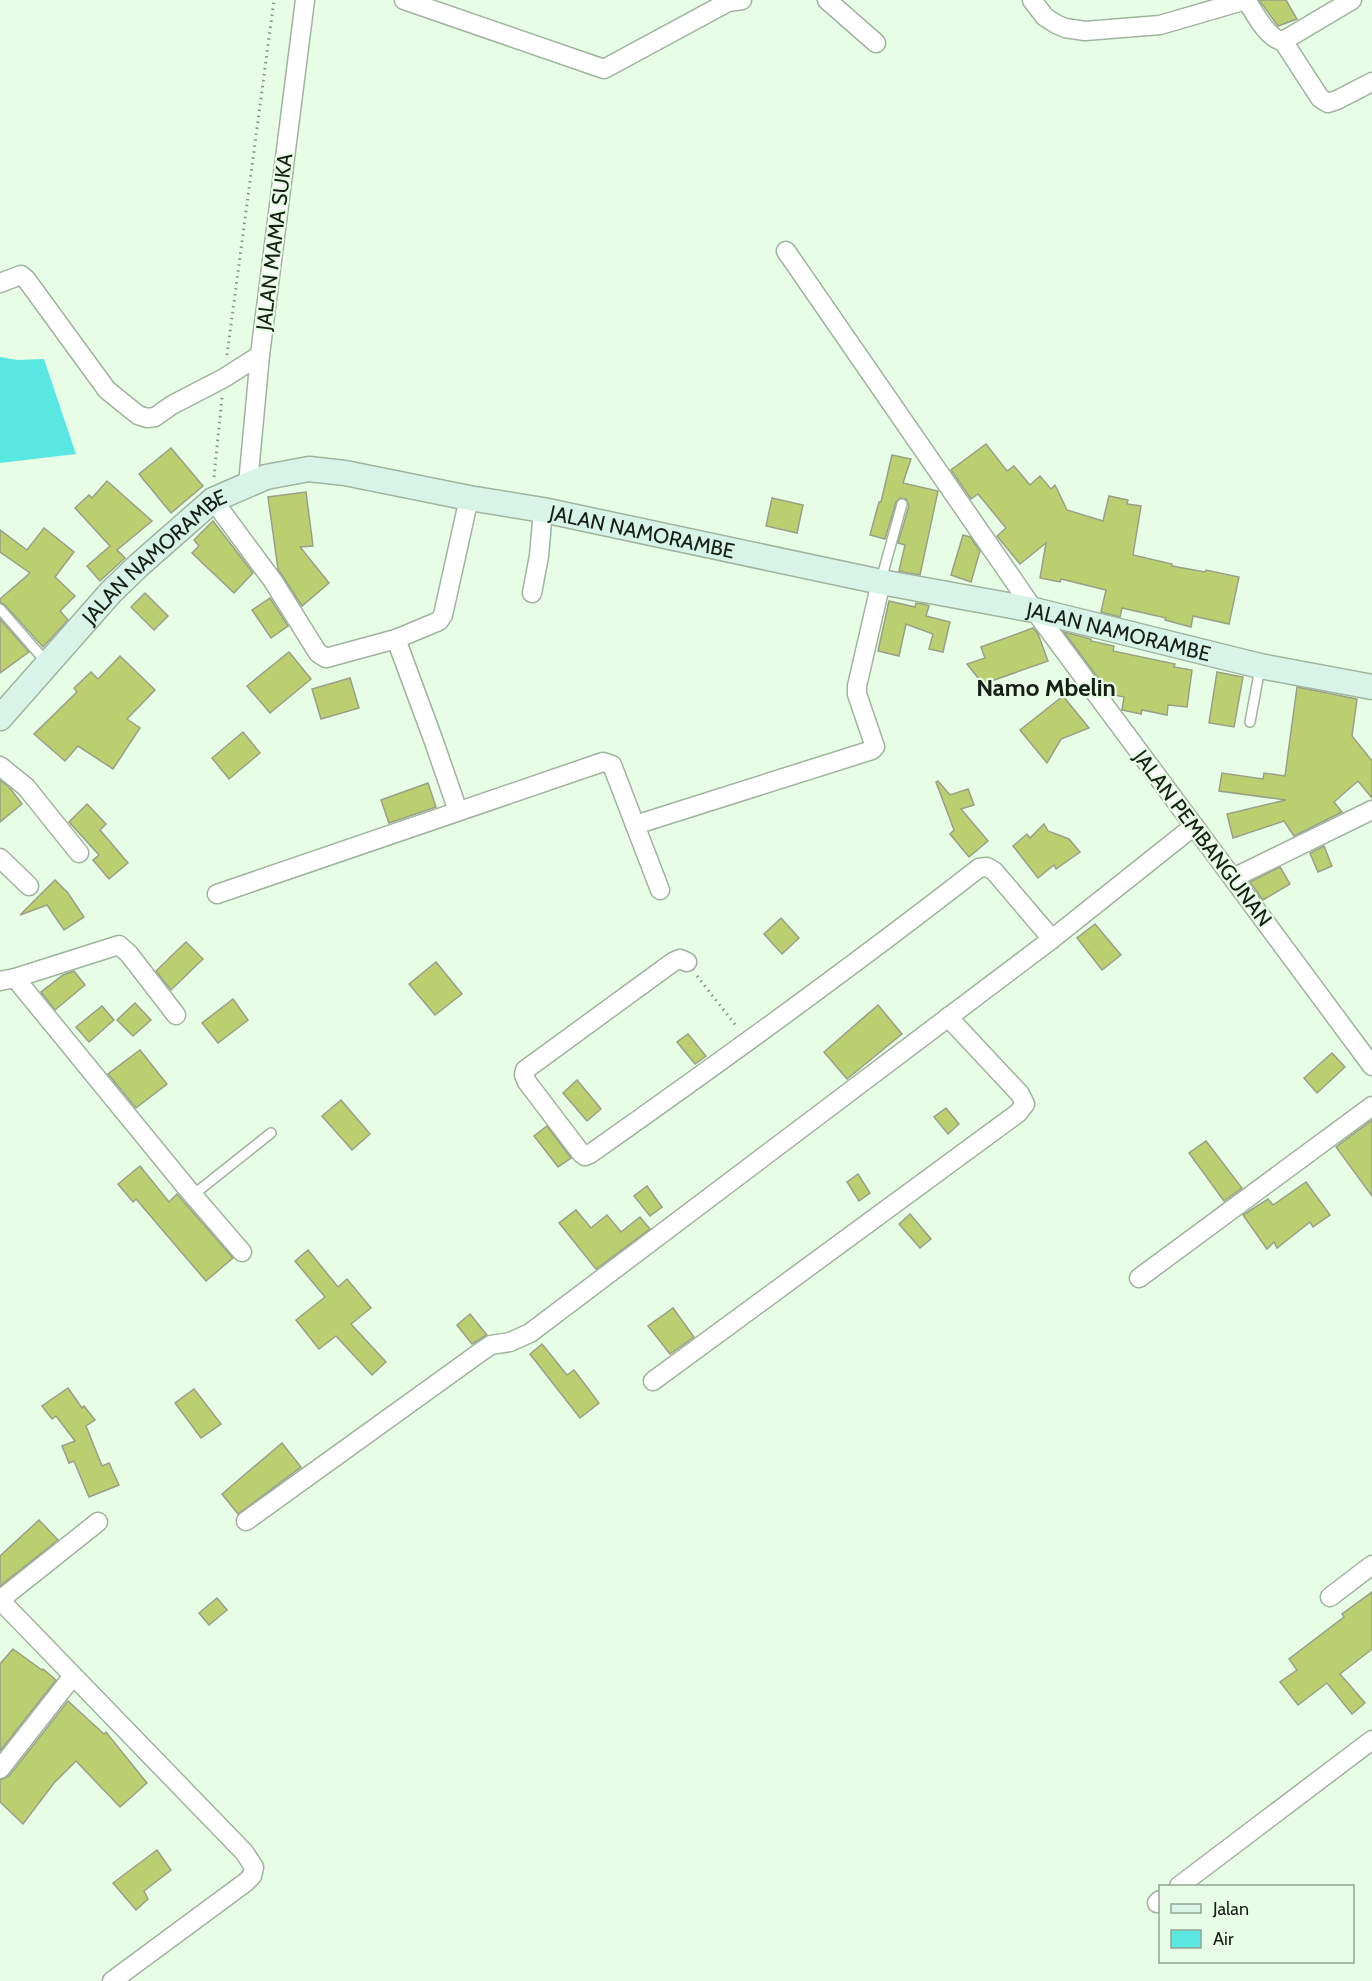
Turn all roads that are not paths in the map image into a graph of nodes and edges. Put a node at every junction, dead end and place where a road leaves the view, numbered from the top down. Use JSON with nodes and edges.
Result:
{"nodes":[{"id":1,"x":305,"y":0,"type":"edge"},
{"id":2,"x":404,"y":0,"type":"edge"},
{"id":3,"x":742,"y":0,"type":"edge"},
{"id":4,"x":827,"y":0,"type":"edge"},
{"id":5,"x":1032,"y":0,"type":"edge"},
{"id":6,"x":1246,"y":0,"type":"edge"},
{"id":7,"x":1352,"y":0,"type":"edge"},
{"id":8,"x":1283,"y":41,"type":"junction"},
{"id":9,"x":876,"y":43,"type":"dead end"},
{"id":10,"x":1372,"y":82,"type":"edge"},
{"id":11,"x":786,"y":251,"type":"dead end"},
{"id":12,"x":0,"y":283,"type":"edge"},
{"id":13,"x":260,"y":355,"type":"junction"},
{"id":14,"x":248,"y":484,"type":"junction"},
{"id":15,"x":469,"y":498,"type":"junction"},
{"id":16,"x":213,"y":500,"type":"junction"},
{"id":17,"x":902,"y":504,"type":"dead end"},
{"id":18,"x":543,"y":510,"type":"junction"},
{"id":19,"x":880,"y":582,"type":"junction"},
{"id":20,"x":532,"y":593,"type":"dead end"},
{"id":21,"x":0,"y":609,"type":"edge"},
{"id":22,"x":1034,"y":610,"type":"junction"},
{"id":23,"x":396,"y":639,"type":"junction"},
{"id":24,"x":47,"y":663,"type":"junction"},
{"id":25,"x":1260,"y":666,"type":"junction"},
{"id":26,"x":1372,"y":687,"type":"edge"},
{"id":27,"x":0,"y":718,"type":"edge"},
{"id":28,"x":1250,"y":722,"type":"dead end"},
{"id":29,"x":0,"y":766,"type":"edge"},
{"id":30,"x":1372,"y":810,"type":"edge"},
{"id":31,"x":458,"y":811,"type":"junction"},
{"id":32,"x":635,"y":825,"type":"junction"},
{"id":33,"x":1194,"y":826,"type":"junction"},
{"id":34,"x":79,"y":853,"type":"dead end"},
{"id":35,"x":0,"y":858,"type":"edge"},
{"id":36,"x":1233,"y":878,"type":"junction"},
{"id":37,"x":29,"y":886,"type":"dead end"},
{"id":38,"x":660,"y":890,"type":"dead end"},
{"id":39,"x":217,"y":894,"type":"dead end"},
{"id":40,"x":1052,"y":939,"type":"junction"},
{"id":41,"x":687,"y":963,"type":"road end"},
{"id":42,"x":7,"y":979,"type":"edge"},
{"id":43,"x":176,"y":1015,"type":"dead end"},
{"id":44,"x":948,"y":1017,"type":"junction"},
{"id":45,"x":1372,"y":1066,"type":"edge"},
{"id":46,"x":1372,"y":1106,"type":"edge"},
{"id":47,"x":271,"y":1133,"type":"dead end"},
{"id":48,"x":193,"y":1195,"type":"junction"},
{"id":49,"x":242,"y":1252,"type":"dead end"},
{"id":50,"x":1139,"y":1278,"type":"dead end"},
{"id":51,"x":653,"y":1381,"type":"dead end"},
{"id":52,"x":246,"y":1521,"type":"dead end"},
{"id":53,"x":98,"y":1522,"type":"dead end"},
{"id":54,"x":1372,"y":1564,"type":"edge"},
{"id":55,"x":1330,"y":1597,"type":"dead end"},
{"id":56,"x":0,"y":1600,"type":"edge"},
{"id":57,"x":73,"y":1676,"type":"junction"},
{"id":58,"x":1372,"y":1740,"type":"edge"},
{"id":59,"x":0,"y":1769,"type":"edge"},
{"id":60,"x":1182,"y":1885,"type":"edge"},
{"id":61,"x":112,"y":1981,"type":"edge"}],
"edges":[{"from":1,"to":13,"type":"street","name":"JALAN MAMA SUKA"},
{"from":2,"to":3,"type":"street"},
{"from":4,"to":9,"type":"street"},
{"from":5,"to":6,"type":"street"},
{"from":6,"to":8,"type":"street"},
{"from":7,"to":8,"type":"street"},
{"from":8,"to":10,"type":"street"},
{"from":11,"to":22,"type":"street","name":"JALAN PEMBANGUNAN"},
{"from":12,"to":13,"type":"street"},
{"from":13,"to":14,"type":"street","name":"JALAN MAMA SUKA"},
{"from":14,"to":15,"type":"main road","name":"JALAN NAMORAMBE"},
{"from":14,"to":16,"type":"main road","name":"JALAN NAMORAMBE"},
{"from":15,"to":18,"type":"main road","name":"JALAN NAMORAMBE"},
{"from":15,"to":23,"type":"street"},
{"from":16,"to":23,"type":"street"},
{"from":16,"to":24,"type":"main road","name":"JALAN NAMORAMBE"},
{"from":17,"to":19,"type":"lane"},
{"from":18,"to":19,"type":"main road","name":"JALAN NAMORAMBE"},
{"from":18,"to":20,"type":"street"},
{"from":19,"to":22,"type":"main road","name":"JALAN NAMORAMBE"},
{"from":19,"to":32,"type":"street"},
{"from":21,"to":24,"type":"lane"},
{"from":22,"to":25,"type":"main road","name":"JALAN NAMORAMBE"},
{"from":22,"to":33,"type":"street","name":"JALAN PEMBANGUNAN"},
{"from":23,"to":31,"type":"street"},
{"from":24,"to":27,"type":"main road","name":"JALAN NAMORAMBE"},
{"from":25,"to":26,"type":"main road","name":"JALAN NAMORAMBE"},
{"from":25,"to":28,"type":"lane"},
{"from":29,"to":34,"type":"street"},
{"from":30,"to":36,"type":"street"},
{"from":31,"to":32,"type":"street"},
{"from":31,"to":39,"type":"street"},
{"from":32,"to":38,"type":"street"},
{"from":33,"to":36,"type":"street","name":"JALAN PEMBANGUNAN"},
{"from":33,"to":40,"type":"street"},
{"from":35,"to":37,"type":"street"},
{"from":36,"to":45,"type":"street","name":"JALAN PEMBANGUNAN"},
{"from":40,"to":41,"type":"street"},
{"from":40,"to":44,"type":"street"},
{"from":42,"to":43,"type":"street"},
{"from":42,"to":48,"type":"street"},
{"from":44,"to":51,"type":"street"},
{"from":44,"to":52,"type":"street"},
{"from":46,"to":50,"type":"street"},
{"from":47,"to":48,"type":"lane"},
{"from":48,"to":49,"type":"street"},
{"from":53,"to":56,"type":"street"},
{"from":54,"to":55,"type":"street"},
{"from":56,"to":57,"type":"street"},
{"from":57,"to":59,"type":"street"},
{"from":57,"to":61,"type":"street"},
{"from":58,"to":60,"type":"street"}]}
